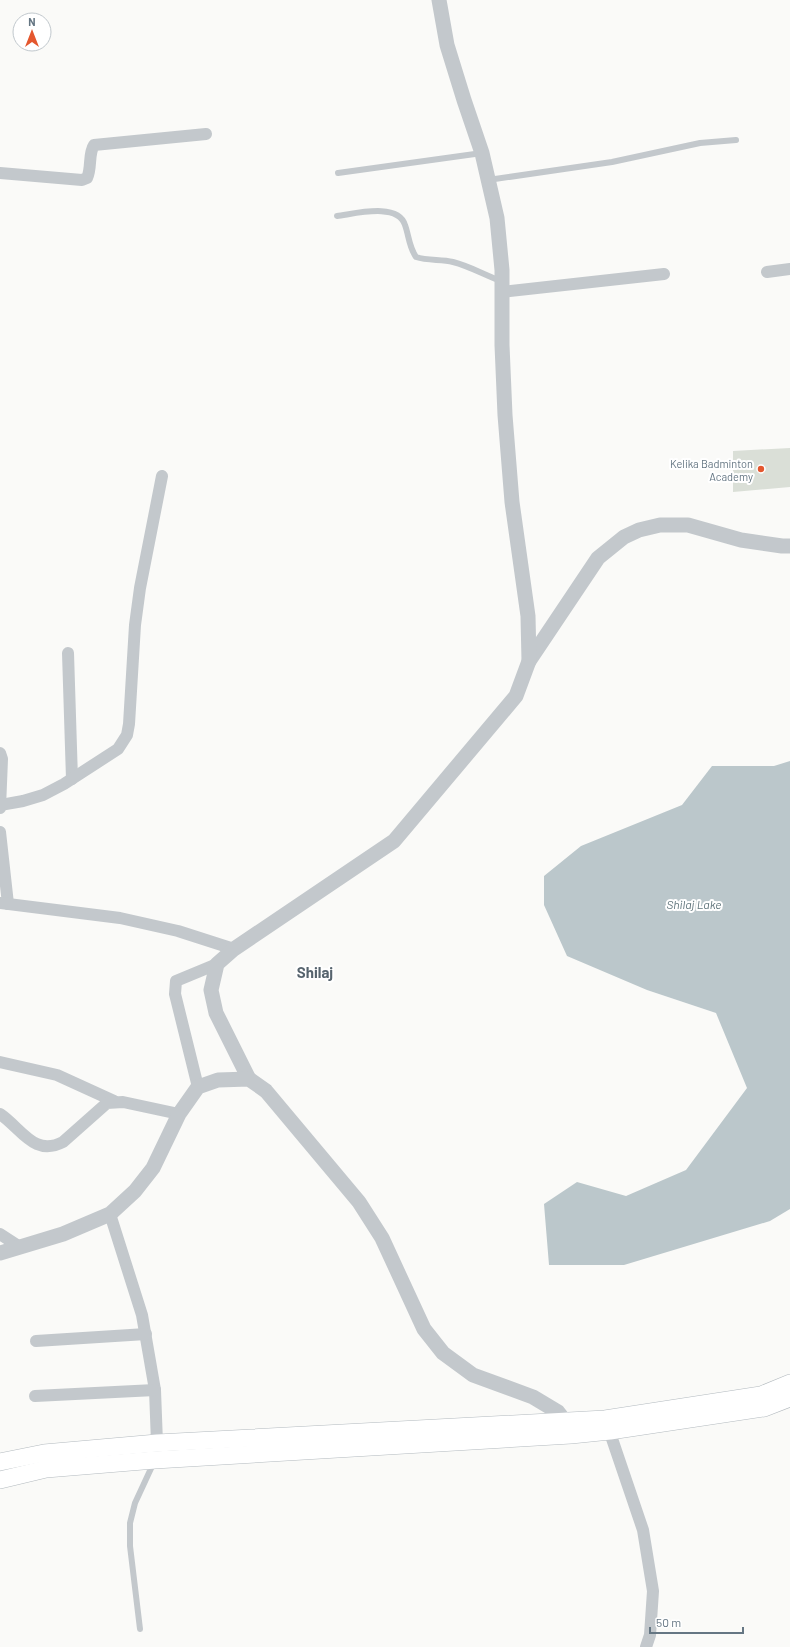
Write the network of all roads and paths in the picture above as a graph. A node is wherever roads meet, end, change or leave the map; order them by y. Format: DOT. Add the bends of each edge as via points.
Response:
graph roads {
  1 [pos="439,0"];
  2 [pos="206,134"];
  3 [pos="736,140"];
  4 [pos="482,153"];
  5 [pos="338,172"];
  6 [pos="0,173"];
  7 [pos="488,180"];
  8 [pos="337,216"];
  9 [pos="790,269"];
  10 [pos="767,272"];
  11 [pos="664,274"];
  12 [pos="502,287"];
  13 [pos="162,476"];
  14 [pos="790,546"];
  15 [pos="68,653"];
  16 [pos="529,661"];
  17 [pos="0,753"];
  18 [pos="72,779"];
  19 [pos="0,805"];
  20 [pos="0,808"];
  21 [pos="0,832"];
  22 [pos="4,903"];
  23 [pos="234,949"];
  24 [pos="217,964"];
  25 [pos="0,1062"];
  26 [pos="249,1079"];
  27 [pos="198,1087"];
  28 [pos="114,1101"];
  29 [pos="0,1114"];
  30 [pos="179,1114"];
  31 [pos="110,1214"];
  32 [pos="0,1234"];
  33 [pos="20,1247"];
  34 [pos="0,1253"];
  35 [pos="146,1334"];
  36 [pos="36,1341"];
  37 [pos="790,1383"];
  38 [pos="155,1390"];
  39 [pos="35,1396"];
  40 [pos="790,1398"];
  41 [pos="607,1425"];
  42 [pos="568,1428"];
  43 [pos="157,1443"];
  44 [pos="155,1460"];
  45 [pos="0,1462"];
  46 [pos="0,1480"];
  47 [pos="140,1629"];
  48 [pos="646,1647"];
  1 -- 4 [label="street" via="447,45"];
  2 -- 6 [label="street" via="94,145 89,173 87,178 82,180"];
  3 -- 7 [label="lane" via="700,143 612,162"];
  4 -- 5 [label="lane"];
  4 -- 7 [label="street"];
  7 -- 12 [label="street" via="497,218"];
  8 -- 12 [label="lane" via="379,211 398,215 405,224 411,251 416,257 454,262"];
  9 -- 10 [label="street"];
  11 -- 12 [label="street"];
  12 -- 16 [label="street" via="505,416 512,502 528,616"];
  13 -- 18 [label="street" via="137,610 127,735 118,749"];
  14 -- 16 [label="street" via="741,540 688,525 660,525 639,530 598,558"];
  15 -- 18 [label="street"];
  16 -- 23 [label="street" via="516,696 394,841"];
  17 -- 19 [label="street"];
  18 -- 19 [label="street" via="43,795"];
  19 -- 20 [label="street"];
  21 -- 22 [label="street"];
  22 -- 23 [label="street" via="120,918 178,931"];
  23 -- 24 [label="street"];
  24 -- 26 [label="street" via="211,990 216,1014"];
  24 -- 27 [label="street" via="176,981 175,994"];
  25 -- 28 [label="street" via="57,1075"];
  26 -- 27 [label="street" via="218,1080"];
  26 -- 42 [label="street" via="266,1091 359,1202 382,1238 424,1329 443,1353 473,1375 533,1397 558,1412"];
  27 -- 30 [label="street"];
  28 -- 29 [label="street" via="107,1103 63,1142 55,1146 40,1146 32,1142"];
  28 -- 30 [label="street"];
  30 -- 31 [label="street" via="153,1168 135,1191"];
  31 -- 33 [label="street" via="63,1234"];
  31 -- 35 [label="street"];
  32 -- 33 [label="street"];
  33 -- 34 [label="street"];
  35 -- 36 [label="street"];
  35 -- 38 [label="street"];
  37 -- 41 [label="main road" via="761,1395"];
  38 -- 39 [label="street"];
  38 -- 43 [label="street"];
  40 -- 41 [label="main road" via="764,1408"];
  41 -- 42 [label="main road"];
  41 -- 48 [label="street" via="643,1530 653,1591 650,1635"];
  42 -- 43 [label="main road"];
  42 -- 44 [label="main road"];
  43 -- 44 [label="street"];
  43 -- 45 [label="main road" via="44,1453"];
  44 -- 46 [label="main road" via="46,1470"];
  44 -- 47 [label="lane" via="144,1479 130,1523 130,1546"];
}
